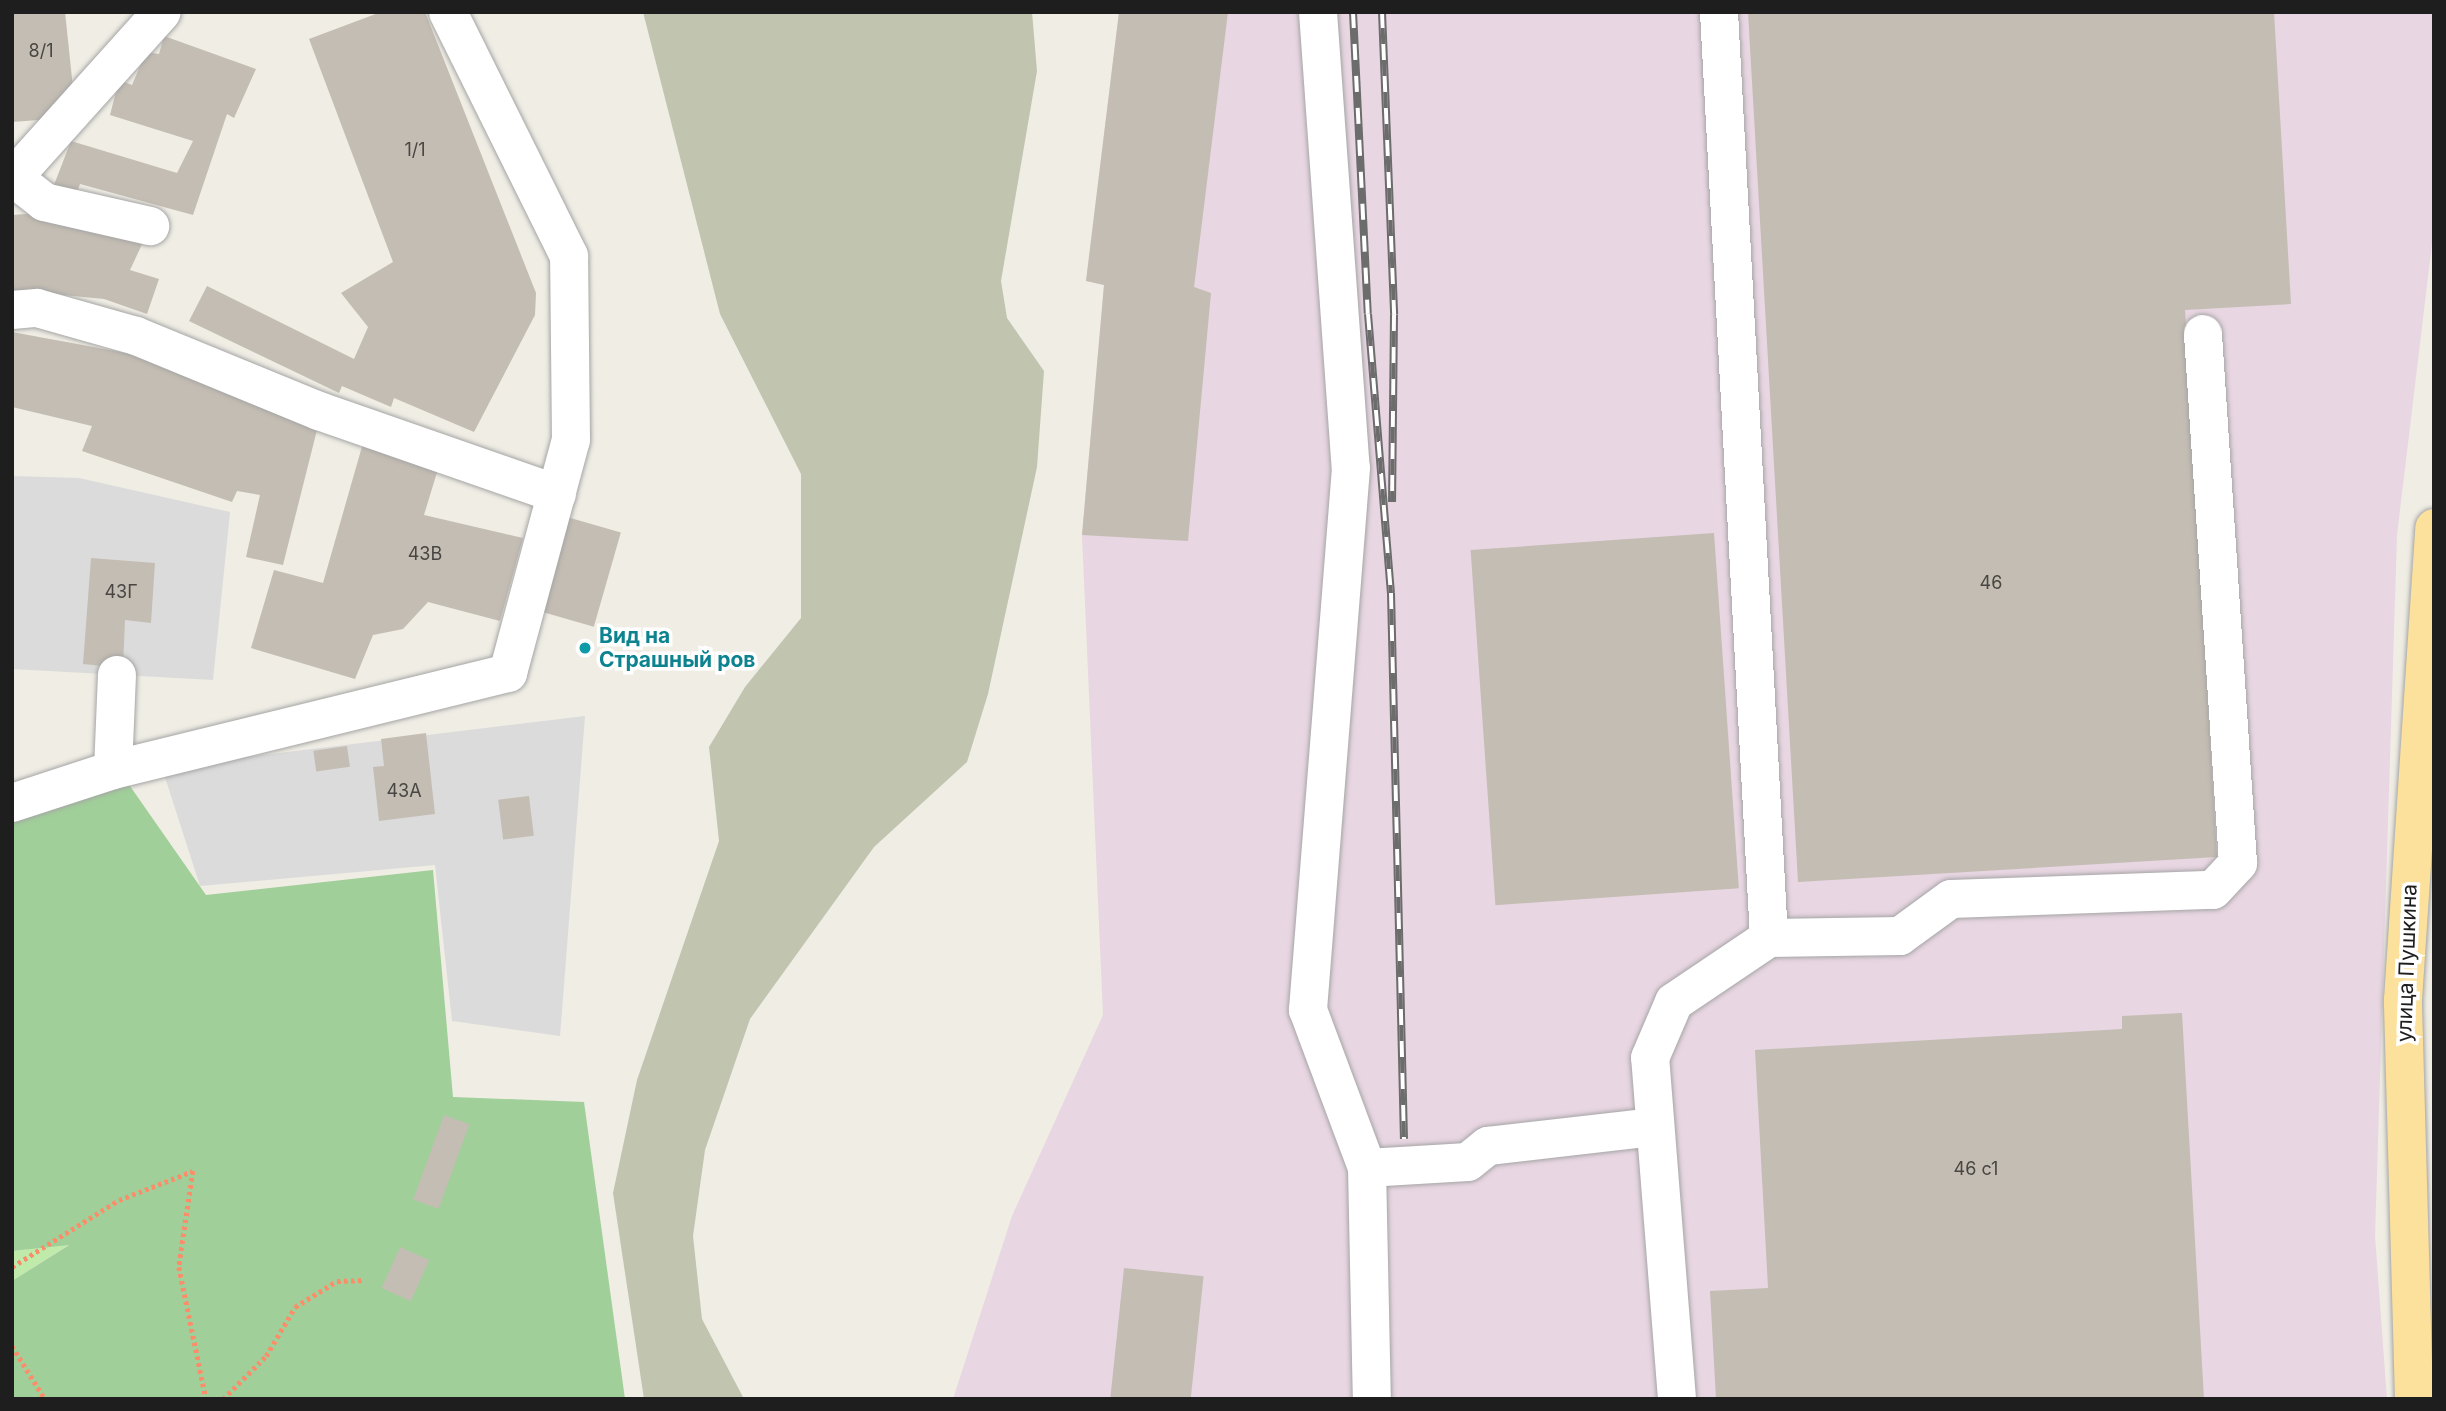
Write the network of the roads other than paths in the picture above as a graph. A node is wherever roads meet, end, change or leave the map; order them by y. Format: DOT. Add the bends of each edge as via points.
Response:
graph roads {
  1 [pos="162,12"];
  2 [pos="448,12"];
  3 [pos="1318,12"];
  4 [pos="1719,12"];
  5 [pos="14,179"];
  6 [pos="150,226"];
  7 [pos="12,310"];
  8 [pos="2203,334"];
  9 [pos="557,494"];
  10 [pos="2434,528"];
  11 [pos="117,675"];
  12 [pos="113,769"];
  13 [pos="12,803"];
  14 [pos="1769,938"];
  15 [pos="1655,1127"];
  16 [pos="1367,1168"];
  17 [pos="1372,1399"];
  18 [pos="1677,1399"];
  19 [pos="2414,1399"];
  1 -- 5 [label="lane"];
  2 -- 9 [label="lane" via="569,256 571,440"];
  3 -- 16 [label="lane" via="1351,468 1308,1010"];
  4 -- 14 [label="lane"];
  5 -- 6 [label="lane" via="44,202"];
  7 -- 9 [label="lane" via="37,308 136,336 319,411"];
  8 -- 14 [label="lane" via="2238,863 2213,890 1951,899 1900,936"];
  9 -- 12 [label="lane" via="508,673"];
  10 -- 19 [label="main road, улица Пушкина" via="2403,1000"];
  11 -- 12 [label="lane"];
  12 -- 13 [label="lane"];
  14 -- 15 [label="lane" via="1674,1002 1650,1058"];
  15 -- 16 [label="lane" via="1488,1146 1468,1162"];
  15 -- 18 [label="lane"];
  16 -- 17 [label="lane"];
}
